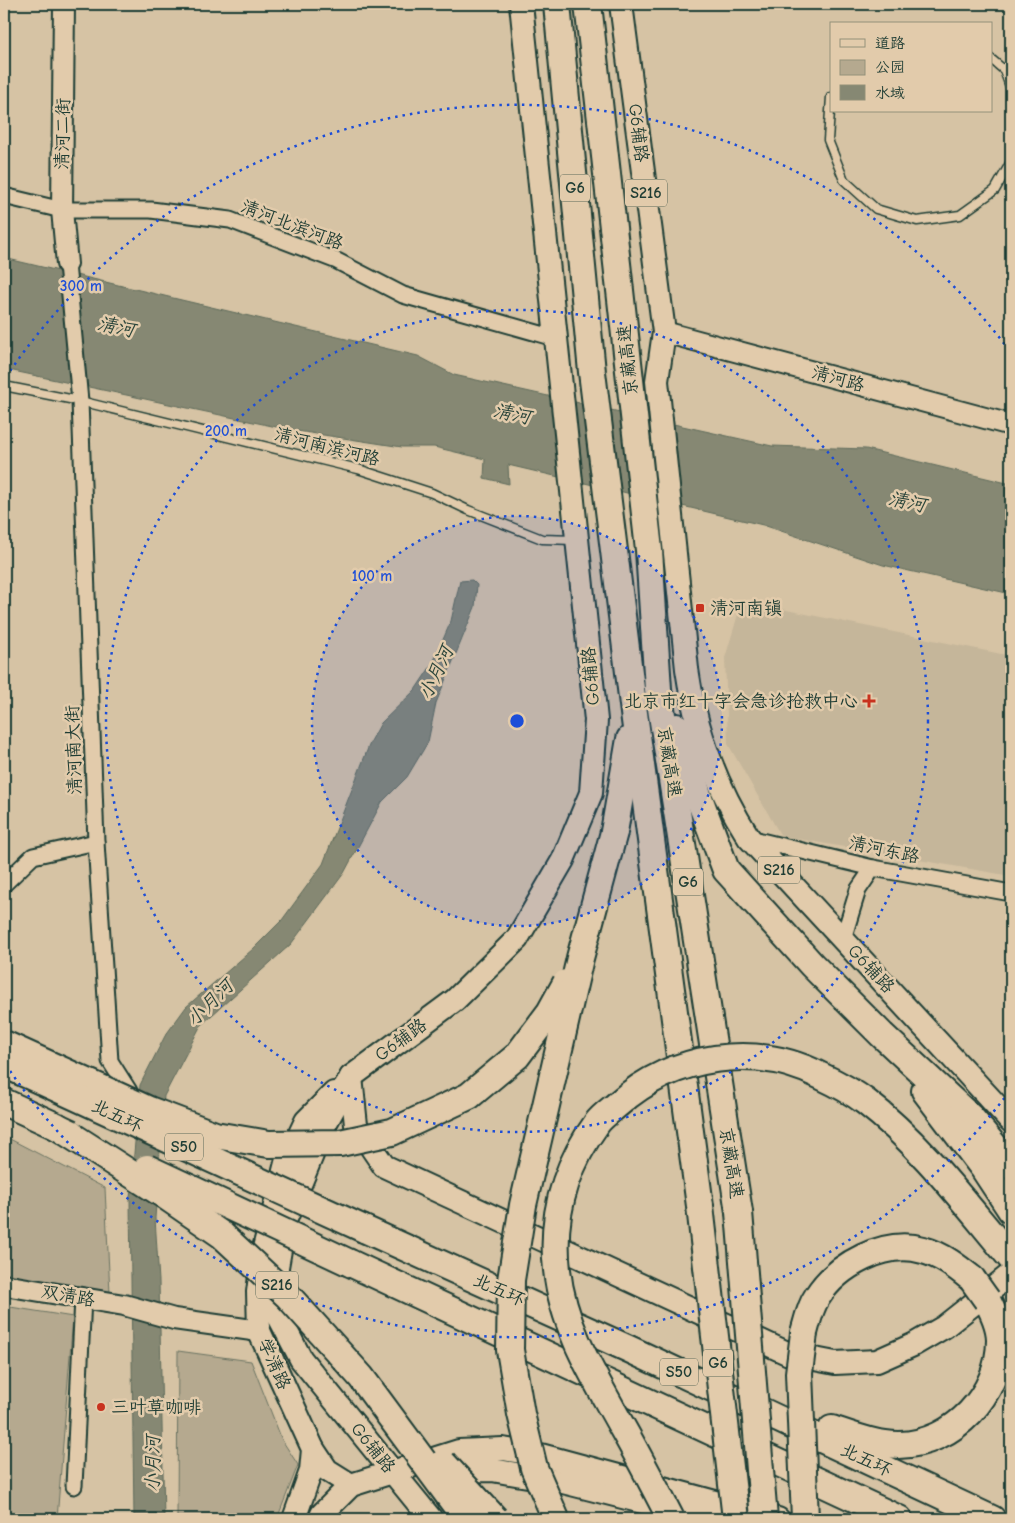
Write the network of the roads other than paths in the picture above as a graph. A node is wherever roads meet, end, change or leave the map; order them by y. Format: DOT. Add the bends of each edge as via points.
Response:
graph roads {
  1 [pos="64,4"];
  2 [pos="521,4"];
  3 [pos="557,4"];
  4 [pos="588,4"];
  5 [pos="622,4"];
  6 [pos="992,60"];
  7 [pos="1011,89"];
  8 [pos="830,111"];
  9 [pos="1011,162"];
  10 [pos="4,196"];
  11 [pos="62,210"];
  12 [pos="67,264"];
  13 [pos="664,332"];
  14 [pos="555,338"];
  15 [pos="4,386"];
  16 [pos="80,401"];
  17 [pos="1011,425"];
  18 [pos="578,540"];
  19 [pos="658,689"];
  20 [pos="634,713"];
  21 [pos="749,838"];
  22 [pos="96,842"];
  23 [pos="873,868"];
  24 [pos="4,884"];
  25 [pos="1011,893"];
  26 [pos="843,939"];
  27 [pos="580,958"];
  28 [pos="882,1035"];
  29 [pos="4,1044"];
  30 [pos="4,1064"];
  31 [pos="351,1077"];
  32 [pos="129,1091"];
  33 [pos="4,1102"];
  34 [pos="1011,1121"];
  35 [pos="55,1125"];
  36 [pos="1011,1166"];
  37 [pos="1011,1210"];
  38 [pos="1011,1258"];
  39 [pos="1011,1274"];
  40 [pos="4,1285"];
  41 [pos="83,1298"];
  42 [pos="259,1331"];
  43 [pos="629,1349"];
  44 [pos="362,1377"];
  45 [pos="312,1449"];
  46 [pos="390,1471"];
  47 [pos="352,1485"];
  48 [pos="74,1486"];
  49 [pos="294,1519"];
  50 [pos="320,1519"];
  51 [pos="431,1519"];
  52 [pos="466,1519"];
  53 [pos="495,1519"];
  54 [pos="556,1519"];
  55 [pos="671,1519"];
  56 [pos="710,1519"];
  57 [pos="736,1519"];
  58 [pos="764,1519"];
  59 [pos="778,1519"];
  60 [pos="805,1519"];
  61 [pos="899,1519"];
  62 [pos="992,1519"];
  1 -- 11 [label="street, 清河二街"];
  2 -- 14 [label="main road"];
  3 -- 20 [label="highway, 京藏高速 / G6" via="592,372"];
  4 -- 19 [label="highway, 京藏高速 / G6" via="650,550"];
  5 -- 13 [label="main road, G6辅路 / S216"];
  6 -- 7 [label="lane" via="1004,70"];
  8 -- 9 [label="lane" via="828,140 844,180 876,208 918,221 960,215 996,190"];
  10 -- 11 [label="street, 清河北滨河路"];
  11 -- 12 [label="street, 清河二街"];
  11 -- 14 [label="street, 清河北滨河路" via="151,210 230,220 337,262 403,295"];
  12 -- 16 [label="street, 清河南大街"];
  13 -- 17 [label="street, 清河路"];
  13 -- 21 [label="main road, G6辅路 / S216" via="657,381 691,703 710,764 727,803"];
  14 -- 18 [label="main road, G6辅路"];
  15 -- 16 [label="lane, 清河南滨河路"];
  16 -- 18 [label="lane, 清河南滨河路" via="376,475 432,493 542,538"];
  16 -- 22 [label="street, 清河南大街"];
  18 -- 31 [label="main road, G6辅路 / S216" via="596,720 591,793 563,860 517,938 455,1000"];
  19 -- 28 [label="highway" via="675,719 698,795 726,870 812,965"];
  19 -- 58 [label="highway, 京藏高速 / G6, bridge" via="739,1212"];
  20 -- 27 [label="highway, bridge" via="614,832"];
  20 -- 57 [label="highway, 京藏高速 / G6, bridge" via="700,1206"];
  21 -- 23 [label="street, 清河东路"];
  21 -- 26 [label="main road, G6辅路 / S216"];
  22 -- 24 [label="street" via="32,856"];
  22 -- 32 [label="street, 清河南大街" via="110,1062"];
  23 -- 25 [label="street, 清河东路"];
  23 -- 26 [label="street" via="858,890"];
  26 -- 34 [label="main road, G6辅路 / S216"];
  27 -- 29 [label="highway, bridge" via="550,1012 517,1056 469,1096 392,1132 340,1143 269,1144 215,1134 148,1110"];
  27 -- 54 [label="highway, bridge" via="523,1205 511,1280 510,1350 521,1414 534,1468"];
  28 -- 36 [label="highway" via="971,1118"];
  28 -- 37 [label="highway" via="984,1169"];
  30 -- 43 [label="highway, 北五环 / S50, bridge"];
  31 -- 39 [label="main road" via="356,1125 384,1166 790,1354 835,1363 877,1362 944,1327"];
  31 -- 42 [label="main road, 学清路" via="306,1121 286,1163 263,1252 258,1292"];
  31 -- 46 [label="main road, G6辅路 / S216" via="323,1128 285,1221 277,1268 278,1315 301,1359"];
  33 -- 35 [label="highway, 北五环 / S50, bridge"];
  35 -- 44 [label="highway, bridge" via="222,1235 288,1296"];
  35 -- 61 [label="highway, 北五环 / S50, bridge"];
  38 -- 55 [label="highway, bridge" via="920,1152 866,1101 819,1074 771,1059 717,1057 670,1070 632,1091 598,1121 562,1189 556,1228 557,1271 570,1322 590,1370"];
  40 -- 41 [label="street, 双清路"];
  41 -- 42 [label="street, 双清路" via="174,1319"];
  41 -- 48 [label="street"];
  42 -- 45 [label="main road, 学清路"];
  43 -- 60 [label="highway, bridge" via="826,1427 871,1441 899,1445 924,1441 946,1432 961,1421 983,1397 993,1380 1000,1339 996,1318 972,1279 940,1256 922,1249 901,1247 858,1259 831,1280 816,1298 804,1333 799,1374"];
  43 -- 62 [label="highway, 北五环 / S50"];
  44 -- 52 [label="highway, bridge"];
  44 -- 53 [label="highway, bridge"];
  45 -- 47 [label="main road" via="327,1470"];
  45 -- 49 [label="main road, 学清路" via="312,1471"];
  46 -- 47 [label="main road"];
  46 -- 51 [label="main road, G6辅路 / S216"];
  46 -- 56 [label="main road" via="492,1470 563,1482"];
  46 -- 59 [label="main road" via="459,1451 503,1449 541,1455"];
  47 -- 50 [label="main road"];
}
